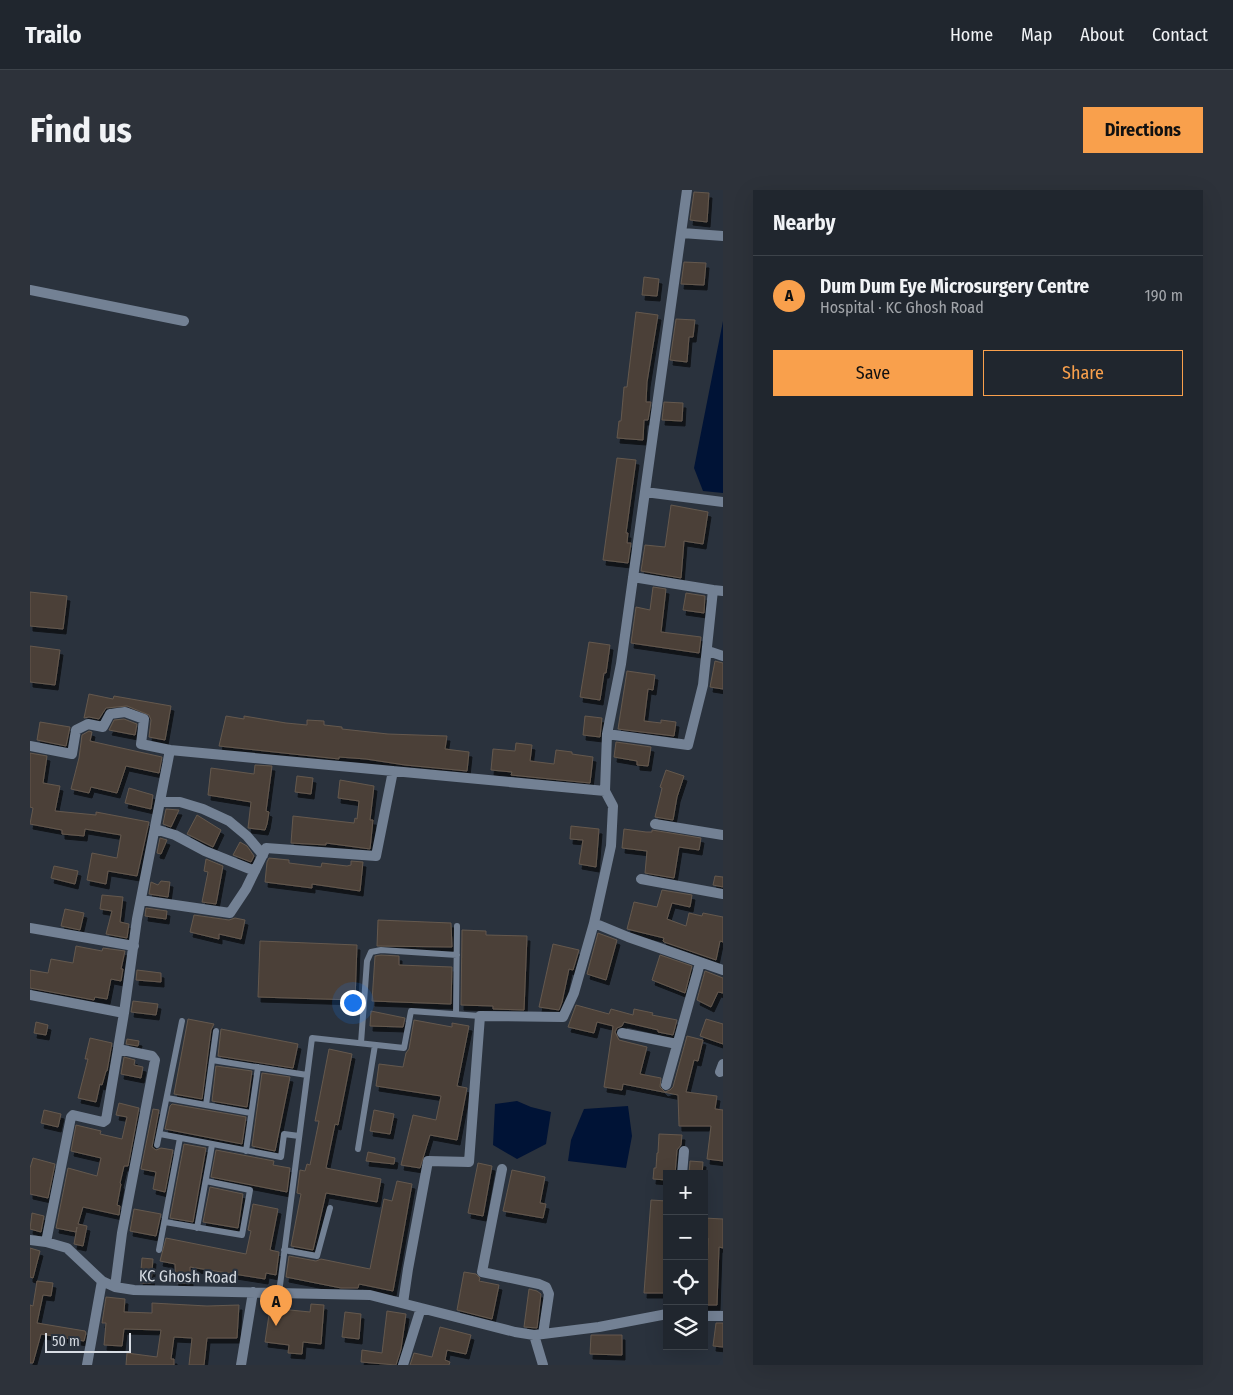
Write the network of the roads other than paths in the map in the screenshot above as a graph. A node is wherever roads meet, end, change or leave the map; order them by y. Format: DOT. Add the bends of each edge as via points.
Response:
graph roads {
  1 [pos="687,190"];
  2 [pos="682,234"];
  3 [pos="723,236"];
  4 [pos="30,290"];
  5 [pos="184,320"];
  6 [pos="646,492"];
  7 [pos="723,502"];
  8 [pos="633,578"];
  9 [pos="718,591"];
  10 [pos="708,651"];
  11 [pos="723,656"];
  12 [pos="607,734"];
  13 [pos="30,746"];
  14 [pos="170,750"];
  15 [pos="393,771"];
  16 [pos="606,791"];
  17 [pos="160,802"];
  18 [pos="655,824"];
  19 [pos="155,829"];
  20 [pos="723,835"];
  21 [pos="263,854"];
  22 [pos="255,871"];
  23 [pos="641,879"];
  24 [pos="723,894"];
  25 [pos="141,900"];
  26 [pos="594,923"];
  27 [pos="457,926"];
  28 [pos="30,928"];
  29 [pos="134,946"];
  30 [pos="457,955"];
  31 [pos="700,962"];
  32 [pos="723,970"];
  33 [pos="30,995"];
  34 [pos="124,1013"];
  35 [pos="456,1014"];
  36 [pos="480,1016"];
  37 [pos="182,1021"];
  38 [pos="216,1031"];
  39 [pos="622,1033"];
  40 [pos="361,1043"];
  41 [pos="677,1044"];
  42 [pos="375,1045"];
  43 [pos="118,1049"];
  44 [pos="212,1060"];
  45 [pos="258,1067"];
  46 [pos="307,1075"];
  47 [pos="666,1085"];
  48 [pos="167,1098"];
  49 [pos="206,1105"];
  50 [pos="251,1113"];
  51 [pos="160,1134"];
  52 [pos="299,1136"];
  53 [pos="180,1138"];
  54 [pos="157,1145"];
  55 [pos="212,1145"];
  56 [pos="358,1149"];
  57 [pos="246,1151"];
  58 [pos="684,1151"];
  59 [pos="502,1169"];
  60 [pos="682,1170"];
  61 [pos="206,1181"];
  62 [pos="330,1208"];
  63 [pos="165,1222"];
  64 [pos="198,1228"];
  65 [pos="30,1240"];
  66 [pos="46,1242"];
  67 [pos="159,1250"];
  68 [pos="284,1250"];
  69 [pos="102,1281"];
  70 [pos="115,1287"];
  71 [pos="253,1292"];
  72 [pos="279,1293"];
  73 [pos="403,1303"];
  74 [pos="421,1308"];
  75 [pos="663,1315"];
  76 [pos="708,1316"];
  77 [pos="723,1316"];
  78 [pos="539,1334"];
  79 [pos="87,1365"];
  80 [pos="241,1365"];
  81 [pos="403,1365"];
  82 [pos="543,1365"];
  1 -- 2 [label="street"];
  2 -- 3 [label="street"];
  2 -- 6 [label="street"];
  4 -- 5 [label="street"];
  6 -- 7 [label="street"];
  6 -- 8 [label="street"];
  8 -- 9 [label="street"];
  8 -- 12 [label="street"];
  9 -- 10 [label="street"];
  10 -- 11 [label="street"];
  10 -- 12 [label="street" via="688,745"];
  12 -- 16 [label="street"];
  13 -- 14 [label="street" via="72,754 76,730 88,724 103,727 110,714 125,712 144,719 141,744"];
  14 -- 15 [label="street"];
  14 -- 17 [label="street"];
  15 -- 16 [label="street"];
  15 -- 21 [label="street" via="376,856 266,848"];
  16 -- 26 [label="street" via="613,806 612,846"];
  17 -- 19 [label="street"];
  17 -- 21 [label="street" via="180,802 229,822"];
  18 -- 20 [label="street"];
  19 -- 22 [label="street"];
  19 -- 25 [label="street"];
  21 -- 22 [label="street"];
  22 -- 25 [label="street" via="230,914"];
  23 -- 24 [label="street"];
  25 -- 29 [label="street"];
  26 -- 31 [label="street"];
  26 -- 36 [label="street" via="574,992 563,1017"];
  27 -- 30 [label="lane"];
  28 -- 29 [label="street"];
  29 -- 34 [label="street"];
  30 -- 35 [label="lane"];
  30 -- 40 [label="lane" via="371,952 367,961"];
  31 -- 32 [label="street"];
  31 -- 41 [label="street"];
  33 -- 34 [label="street"];
  34 -- 43 [label="street"];
  35 -- 36 [label="lane"];
  35 -- 42 [label="lane" via="411,1011 404,1048"];
  36 -- 73 [label="street" via="469,1162 428,1160"];
  37 -- 48 [label="lane"];
  38 -- 44 [label="lane"];
  39 -- 41 [label="street"];
  40 -- 42 [label="lane"];
  40 -- 46 [label="lane" via="312,1038"];
  41 -- 47 [label="street"];
  42 -- 56 [label="lane"];
  43 -- 66 [label="street" via="105,1121 71,1117"];
  43 -- 70 [label="street" via="152,1056 155,1060"];
  44 -- 45 [label="lane"];
  44 -- 49 [label="lane"];
  45 -- 46 [label="lane"];
  45 -- 50 [label="lane"];
  46 -- 52 [label="lane"];
  48 -- 49 [label="lane"];
  48 -- 51 [label="lane"];
  49 -- 50 [label="lane"];
  50 -- 57 [label="lane"];
  51 -- 53 [label="lane"];
  51 -- 54 [label="lane"];
  52 -- 57 [label="lane" via="284,1134 281,1157"];
  52 -- 68 [label="lane"];
  53 -- 55 [label="lane"];
  53 -- 63 [label="lane"];
  55 -- 57 [label="lane"];
  55 -- 61 [label="lane"];
  58 -- 60 [label="street"];
  59 -- 78 [label="street" via="482,1272 546,1287 549,1294"];
  61 -- 64 [label="lane"];
  61 -- 64 [label="lane" via="250,1190 242,1235"];
  62 -- 68 [label="lane" via="318,1256"];
  63 -- 64 [label="lane"];
  63 -- 67 [label="lane"];
  65 -- 66 [label="street, KC Ghosh Road"];
  66 -- 69 [label="street, KC Ghosh Road" via="66,1248"];
  68 -- 72 [label="lane"];
  69 -- 70 [label="street, KC Ghosh Road"];
  69 -- 79 [label="street"];
  70 -- 71 [label="street, KC Ghosh Road"];
  71 -- 72 [label="street, KC Ghosh Road"];
  71 -- 80 [label="street"];
  72 -- 73 [label="street, KC Ghosh Road" via="370,1295"];
  73 -- 74 [label="street, KC Ghosh Road"];
  74 -- 78 [label="street, KC Ghosh Road" via="515,1332"];
  74 -- 81 [label="street"];
  75 -- 78 [label="street, KC Ghosh Road"];
  76 -- 77 [label="street"];
  78 -- 82 [label="street"];
}
